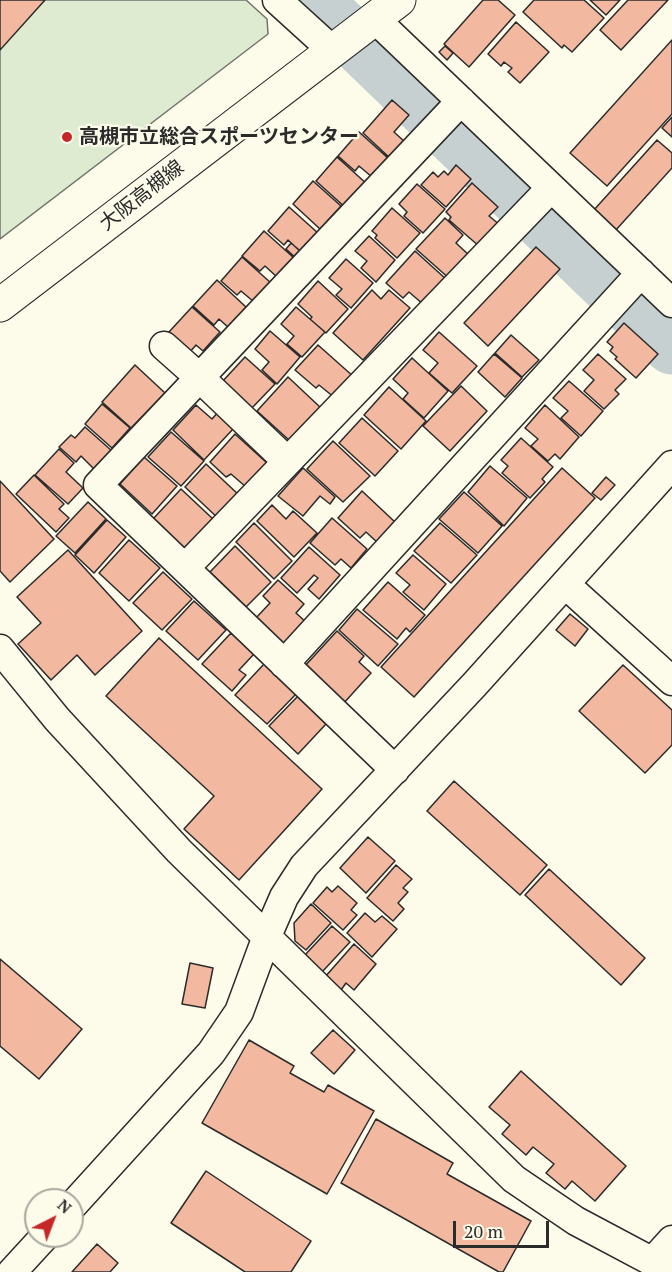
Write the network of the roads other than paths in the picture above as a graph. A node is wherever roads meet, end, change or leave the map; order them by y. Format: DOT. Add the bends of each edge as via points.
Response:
graph roads {
  1 [pos="277,0"];
  2 [pos="387,9"];
  3 [pos="332,50"];
  4 [pos="461,101"];
  5 [pos="552,188"];
  6 [pos="641,273"];
  7 [pos="672,303"];
  8 [pos="0,305"];
  9 [pos="164,346"];
  10 [pos="200,378"];
  11 [pos="287,462"];
  12 [pos="672,465"];
  13 [pos="185,568"];
  14 [pos="565,584"];
  15 [pos="0,649"];
  16 [pos="284,664"];
  17 [pos="672,681"];
  18 [pos="395,770"];
  19 [pos="267,936"];
  20 [pos="84,1193"];
  21 [pos="672,1240"];
  22 [pos="34,1248"];
  23 [pos="663,1266"];
  24 [pos="12,1272"];
  1 -- 3 [label="street"];
  2 -- 3 [label="main road, 大阪高槻線"];
  2 -- 4 [label="street"];
  3 -- 8 [label="main road, 大阪高槻線"];
  4 -- 5 [label="street"];
  4 -- 10 [label="street"];
  5 -- 6 [label="street"];
  5 -- 11 [label="street"];
  6 -- 7 [label="street"];
  6 -- 16 [label="street"];
  9 -- 10 [label="street"];
  10 -- 11 [label="street"];
  10 -- 13 [label="street" via="98,485"];
  11 -- 13 [label="street"];
  12 -- 14 [label="street"];
  13 -- 16 [label="street"];
  14 -- 17 [label="street"];
  14 -- 18 [label="street"];
  15 -- 19 [label="street" via="57,719 178,851"];
  16 -- 18 [label="street"];
  18 -- 19 [label="street" via="304,866 284,897"];
  19 -- 20 [label="street" via="239,1012 211,1053"];
  19 -- 23 [label="street" via="514,1179 576,1221"];
  21 -- 23 [label="street"];
  22 -- 24 [label="street"];
}
